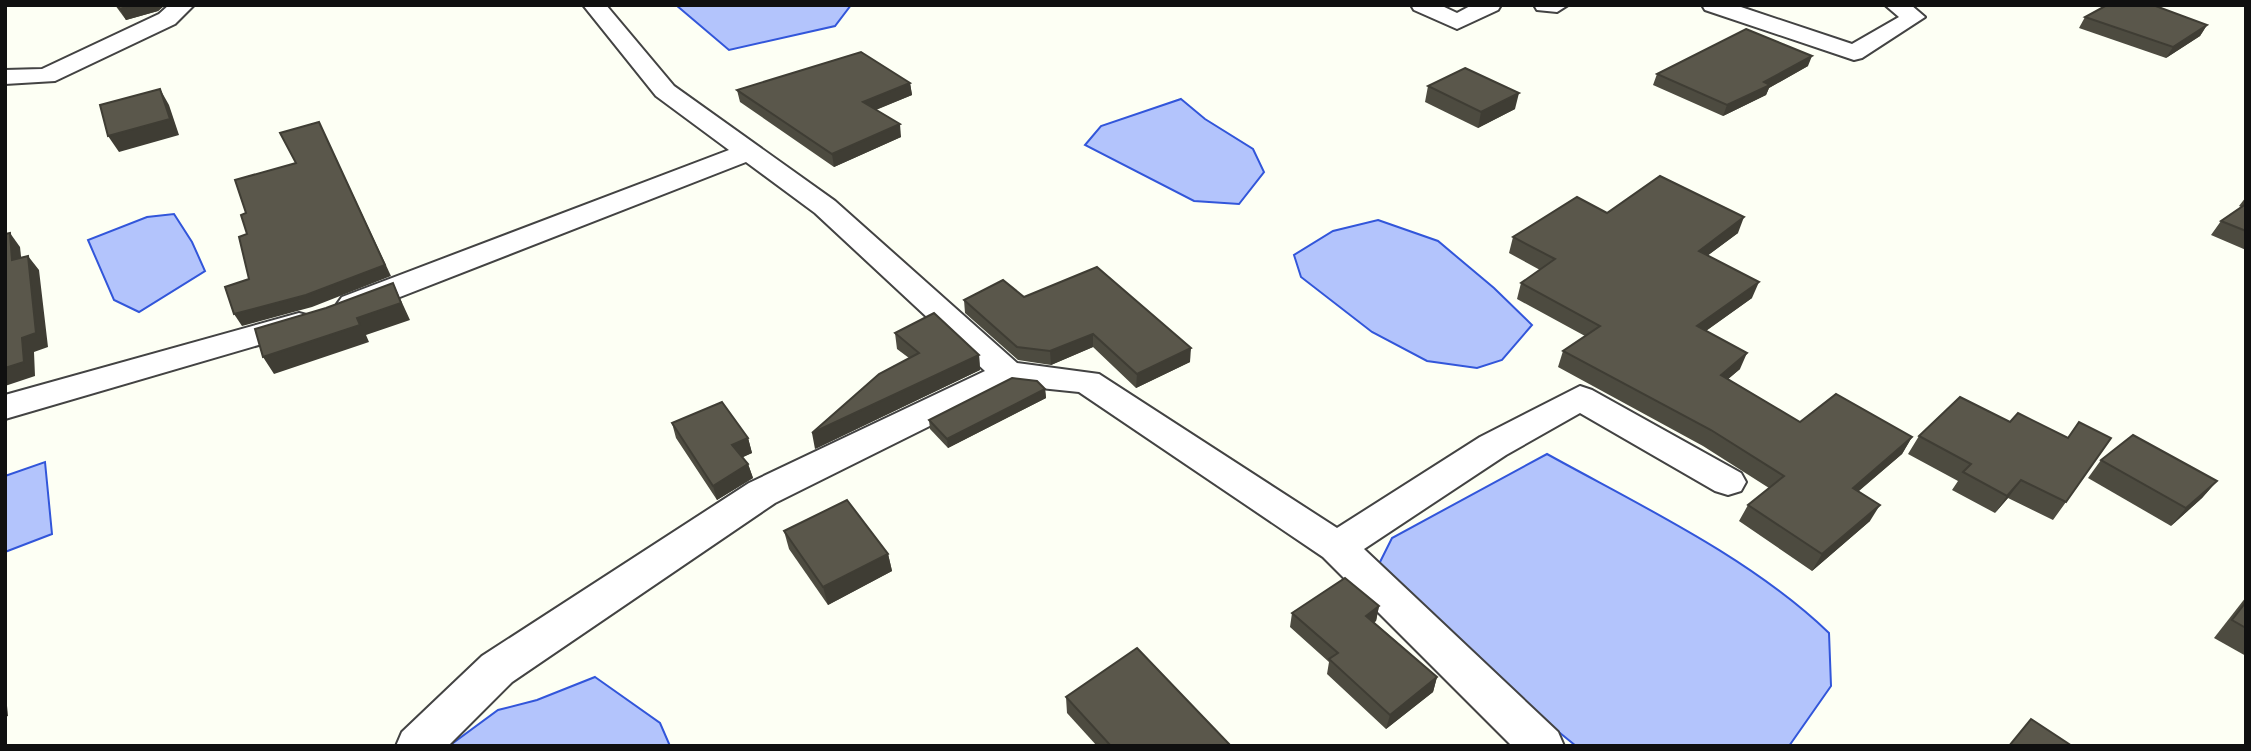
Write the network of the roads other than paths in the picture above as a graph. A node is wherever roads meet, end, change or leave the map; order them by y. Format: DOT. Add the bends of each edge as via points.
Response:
graph roads {
  1 [pos="183,5"];
  2 [pos="594,5"];
  3 [pos="1422,5"];
  4 [pos="1490,5"];
  5 [pos="1545,5"];
  6 [pos="1557,5"];
  7 [pos="1713,5"];
  8 [pos="1896,5"];
  9 [pos="5,77"];
  10 [pos="748,152"];
  11 [pos="1007,373"];
  12 [pos="5,407"];
  13 [pos="1728,482"];
  14 [pos="1337,547"];
  15 [pos="418,746"];
  16 [pos="1542,746"];
  1 -- 9 [label="street" via="167,19 46,75"];
  2 -- 10 [label="street" via="665,91"];
  3 -- 4 [label="street" via="1457,22"];
  5 -- 6 [label="street"];
  7 -- 8 [label="street" via="1854,53 1914,17"];
  10 -- 11 [label="street" via="825,207"];
  10 -- 12 [label="street" via="324,316"];
  11 -- 14 [label="street" via="1087,382"];
  11 -- 15 [label="street" via="762,493 497,669"];
  13 -- 14 [label="street" via="1580,398 1493,446"];
  14 -- 16 [label="street"];
}
